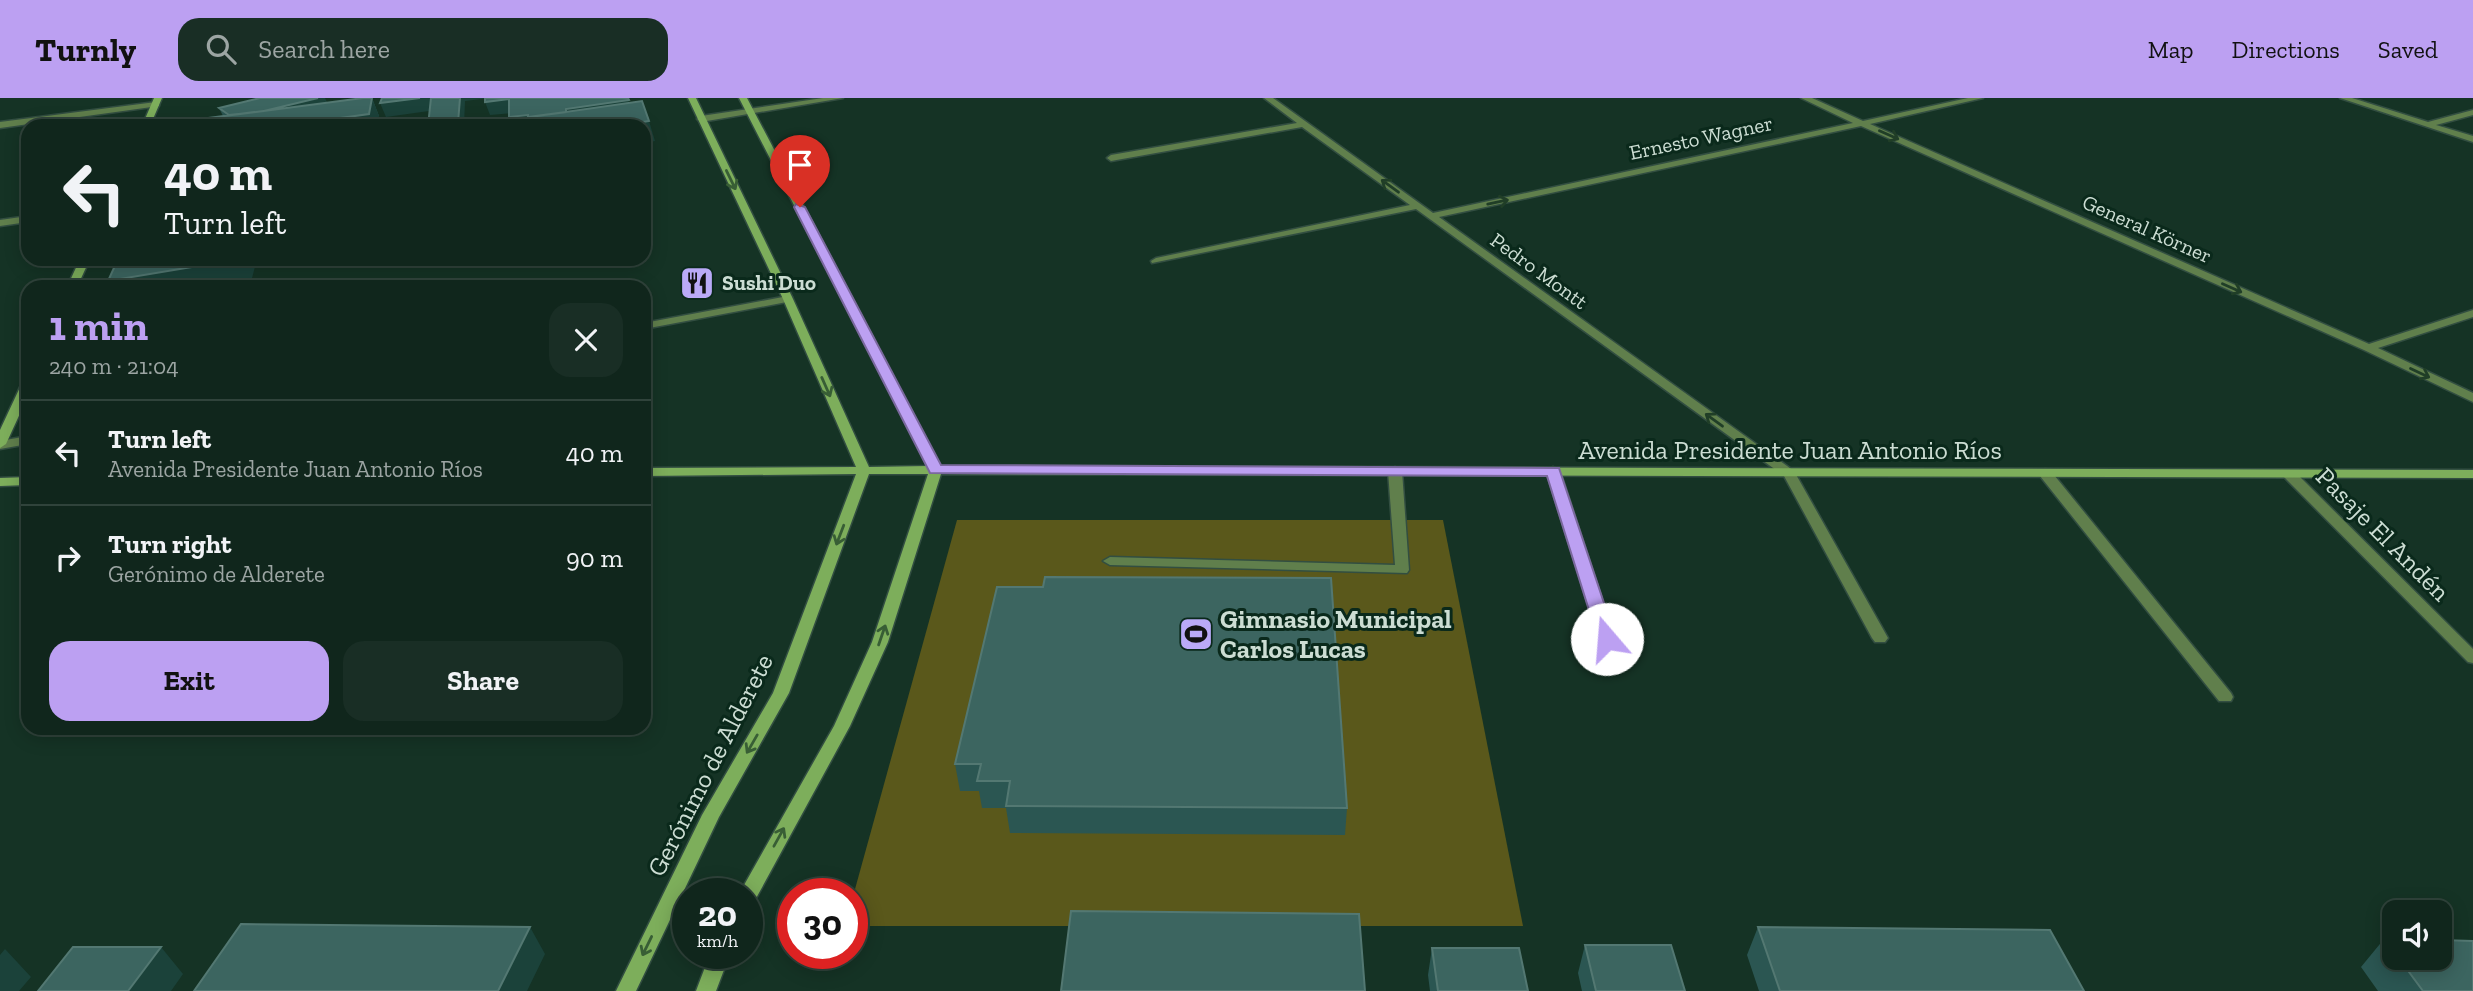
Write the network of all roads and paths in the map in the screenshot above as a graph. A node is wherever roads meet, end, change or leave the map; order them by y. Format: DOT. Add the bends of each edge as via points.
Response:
graph roads {
  1 [pos="692,98"];
  2 [pos="743,98"];
  3 [pos="839,98"];
  4 [pos="1268,98"];
  5 [pos="1805,98"];
  6 [pos="1979,98"];
  7 [pos="2344,98"];
  8 [pos="157,101"];
  9 [pos="750,111"];
  10 [pos="2473,112"];
  11 [pos="39,119"];
  12 [pos="149,119"];
  13 [pos="701,119"];
  14 [pos="21,122"];
  15 [pos="1862,123"];
  16 [pos="1303,124"];
  17 [pos="2428,124"];
  18 [pos="0,125"];
  19 [pos="2473,139"];
  20 [pos="1111,158"];
  21 [pos="1418,206"];
  22 [pos="1431,216"];
  23 [pos="21,220"];
  24 [pos="0,223"];
  25 [pos="1156,261"];
  26 [pos="788,299"];
  27 [pos="2473,313"];
  28 [pos="651,325"];
  29 [pos="2368,348"];
  30 [pos="21,398"];
  31 [pos="2473,398"];
  32 [pos="21,441"];
  33 [pos="0,445"];
  34 [pos="936,470"];
  35 [pos="864,471"];
  36 [pos="1395,471"];
  37 [pos="1553,471"];
  38 [pos="651,472"];
  39 [pos="2045,473"];
  40 [pos="1789,474"];
  41 [pos="2289,474"];
  42 [pos="2473,474"];
  43 [pos="21,481"];
  44 [pos="0,482"];
  45 [pos="1111,561"];
  46 [pos="1880,638"];
  47 [pos="1607,639"];
  48 [pos="2473,658"];
  49 [pos="2225,696"];
  50 [pos="758,878"];
  51 [pos="714,969"];
  52 [pos="626,991"];
  53 [pos="705,991"];
  1 -- 13 [label="main road"];
  2 -- 9 [label="main road"];
  3 -- 9 [label="street"];
  4 -- 16 [label="street, Pedro Montt"];
  5 -- 15 [label="street, General Körner"];
  6 -- 15 [label="street, Ernesto Wagner"];
  7 -- 17 [label="street"];
  8 -- 11 [label="street"];
  8 -- 12 [label="main road"];
  9 -- 13 [label="street"];
  9 -- 34 [label="main road"];
  10 -- 17 [label="street"];
  13 -- 26 [label="main road, one-way"];
  14 -- 18 [label="street"];
  22 -- 15 [label="street, Ernesto Wagner, one-way"];
  15 -- 29 [label="street, General Körner, one-way"];
  16 -- 20 [label="street"];
  21 -- 16 [label="street, Pedro Montt, one-way"];
  17 -- 19 [label="street"];
  21 -- 22 [label="street, Pedro Montt"];
  21 -- 25 [label="street"];
  40 -- 22 [label="street, Pedro Montt, one-way"];
  23 -- 24 [label="street"];
  26 -- 28 [label="street"];
  26 -- 35 [label="main road, one-way"];
  27 -- 29 [label="street"];
  29 -- 31 [label="street, General Körner, one-way"];
  30 -- 33 [label="main road"];
  32 -- 33 [label="street"];
  34 -- 35 [label="main road, Avenida Presidente Juan Antonio Ríos"];
  34 -- 36 [label="main road, Avenida Presidente Juan Antonio Ríos"];
  50 -- 34 [label="main road, one-way" via="842,726 880,642"];
  35 -- 38 [label="main road, Avenida Presidente Juan Antonio Ríos"];
  35 -- 52 [label="main road, Gerónimo de Alderete, one-way" via="781,692 711,814"];
  36 -- 37 [label="main road, Avenida Presidente Juan Antonio Ríos"];
  36 -- 45 [label="street" via="1402,570"];
  37 -- 40 [label="main road, Avenida Presidente Juan Antonio Ríos"];
  37 -- 47 [label="street"];
  39 -- 40 [label="main road, Avenida Presidente Juan Antonio Ríos"];
  39 -- 41 [label="main road, Avenida Presidente Juan Antonio Ríos"];
  39 -- 49 [label="street"];
  40 -- 46 [label="street"];
  41 -- 42 [label="main road, Avenida Presidente Juan Antonio Ríos"];
  41 -- 48 [label="street, Pasaje El Andén"];
  43 -- 44 [label="main road"];
  51 -- 53 [label="main road"];
}
